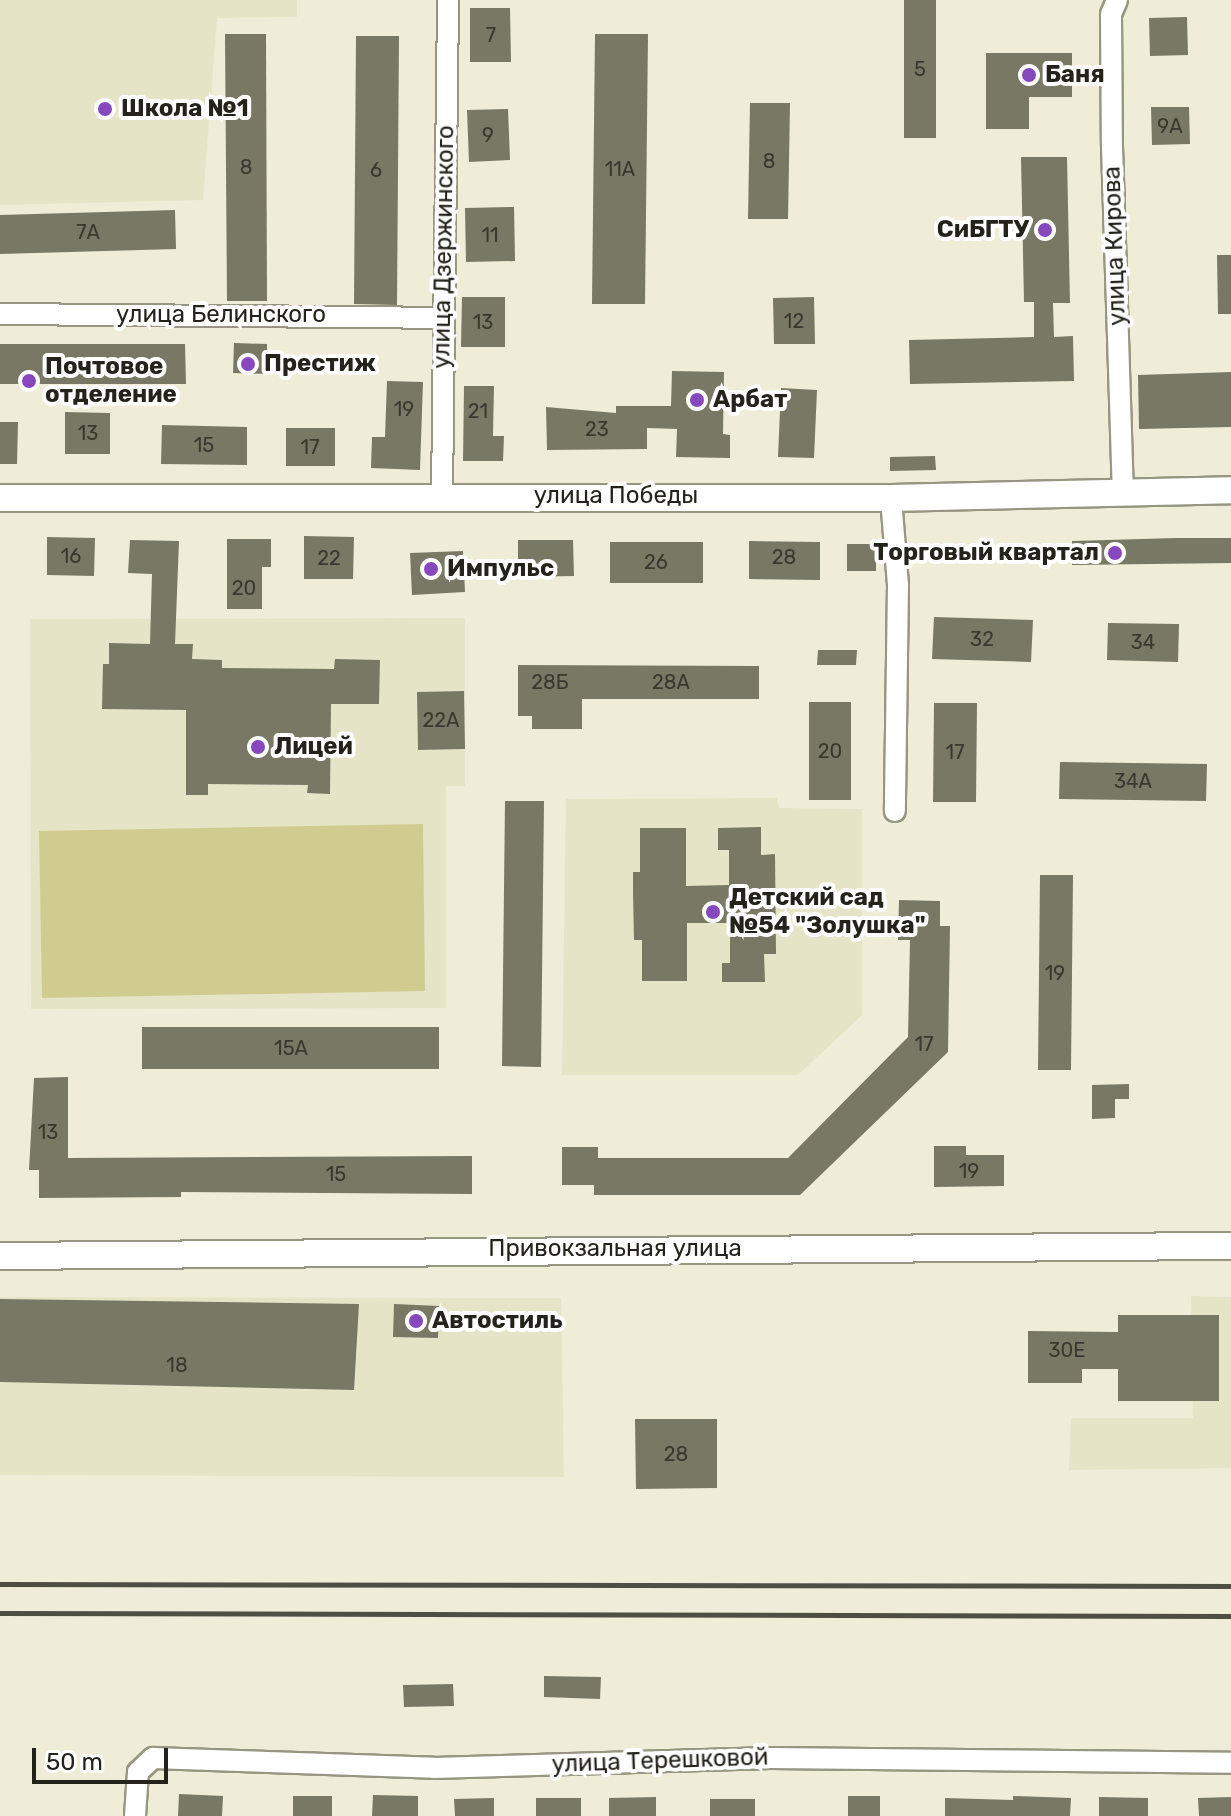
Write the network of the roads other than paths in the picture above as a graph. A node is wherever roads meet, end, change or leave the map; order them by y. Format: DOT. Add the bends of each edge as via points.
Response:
graph roads {
  1 [pos="448,0"];
  2 [pos="1117,0"];
  3 [pos="0,314"];
  4 [pos="443,318"];
  5 [pos="1231,490"];
  6 [pos="1123,493"];
  7 [pos="442,495"];
  8 [pos="0,498"];
  9 [pos="891,498"];
  10 [pos="895,811"];
  11 [pos="1231,1246"];
  12 [pos="0,1256"];
  13 [pos="1231,1763"];
  14 [pos="135,1816"];
  1 -- 4 [label="street, улица Дзержинского"];
  2 -- 6 [label="street, улица Кирова" via="1111,14 1112,132"];
  3 -- 4 [label="street, улица Белинского"];
  4 -- 7 [label="street, улица Дзержинского"];
  5 -- 6 [label="street, улица Победы"];
  6 -- 9 [label="street, улица Победы"];
  7 -- 8 [label="street, улица Победы"];
  7 -- 9 [label="street, улица Победы"];
  9 -- 10 [label="street" via="898,585"];
  11 -- 12 [label="street, Привокзальная улица"];
  13 -- 14 [label="street, улица Терешковой" via="771,1758 434,1768 153,1758 138,1772"];
}
